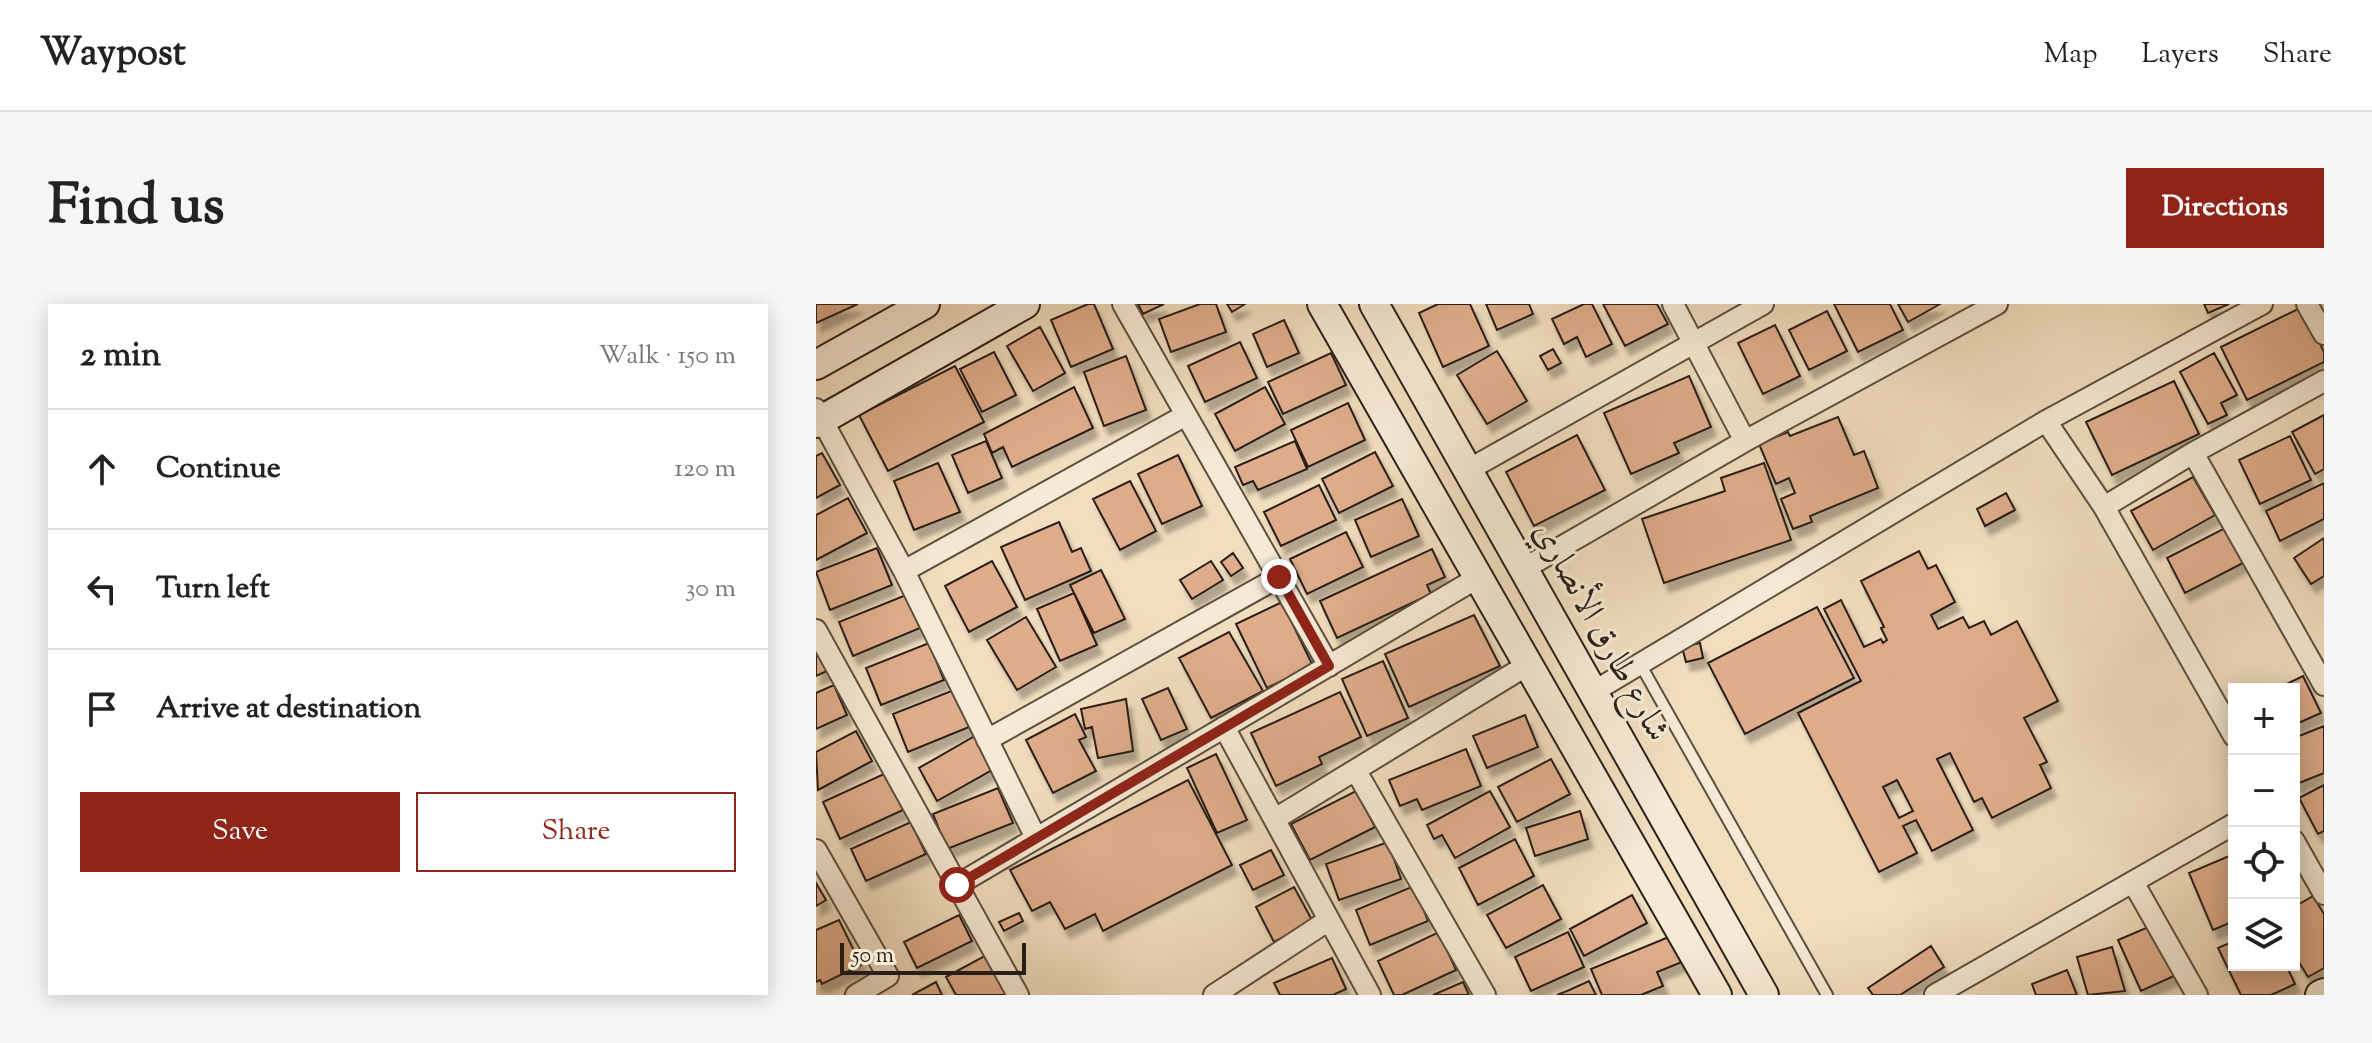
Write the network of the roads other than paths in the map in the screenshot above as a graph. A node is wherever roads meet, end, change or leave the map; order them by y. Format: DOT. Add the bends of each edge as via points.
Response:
graph roads {
  1 [pos="925,304"];
  2 [pos="1025,304"];
  3 [pos="1123,304"];
  4 [pos="1322,304"];
  5 [pos="1673,304"];
  6 [pos="1763,304"];
  7 [pos="1997,304"];
  8 [pos="2262,304"];
  9 [pos="2307,304"];
  10 [pos="1384,307"];
  11 [pos="2324,334"];
  12 [pos="1692,344"];
  13 [pos="816,365"];
  14 [pos="2324,381"];
  15 [pos="1186,415"];
  16 [pos="818,417"];
  17 [pos="2046,421"];
  18 [pos="1745,441"];
  19 [pos="2193,453"];
  20 [pos="1468,470"];
  21 [pos="2104,507"];
  22 [pos="1523,569"];
  23 [pos="904,571"];
  24 [pos="1279,577"];
  25 [pos="1479,577"];
  26 [pos="816,630"];
  27 [pos="1639,662"];
  28 [pos="1529,664"];
  29 [pos="1329,666"];
  30 [pos="2324,685"];
  31 [pos="1593,692"];
  32 [pos="2228,725"];
  33 [pos="1224,727"];
  34 [pos="987,740"];
  35 [pos="1356,771"];
  36 [pos="1275,819"];
  37 [pos="2229,827"];
  38 [pos="1036,838"];
  39 [pos="816,850"];
  40 [pos="2300,852"];
  41 [pos="2133,882"];
  42 [pos="957,885"];
  43 [pos="2324,894"];
  44 [pos="1329,920"];
  45 [pos="1240,988"];
  46 [pos="856,995"];
  47 [pos="1018,995"];
  48 [pos="1214,995"];
  49 [pos="1370,995"];
  50 [pos="1485,995"];
  51 [pos="1717,995"];
  52 [pos="1764,995"];
  53 [pos="1827,995"];
  54 [pos="1935,995"];
  55 [pos="2197,995"];
  1 -- 13 [label="street"];
  2 -- 16 [label="street"];
  3 -- 15 [label="street"];
  4 -- 25 [label="street"];
  5 -- 12 [label="street"];
  6 -- 12 [label="street"];
  7 -- 18 [label="street"];
  8 -- 17 [label="street"];
  9 -- 11 [label="street"];
  10 -- 20 [label="street, شارع طارق الأنصاري"];
  12 -- 18 [label="street"];
  12 -- 20 [label="street"];
  14 -- 19 [label="street"];
  15 -- 23 [label="street"];
  15 -- 24 [label="street"];
  16 -- 23 [label="street"];
  17 -- 21 [label="street"];
  17 -- 27 [label="street"];
  18 -- 22 [label="street"];
  19 -- 21 [label="street"];
  19 -- 30 [label="street"];
  20 -- 22 [label="street, شارع طارق الأنصاري"];
  21 -- 32 [label="street"];
  22 -- 31 [label="street, شارع طارق الأنصاري"];
  23 -- 34 [label="street"];
  24 -- 29 [label="street"];
  24 -- 34 [label="street"];
  25 -- 28 [label="street"];
  25 -- 29 [label="street"];
  26 -- 42 [label="street"];
  27 -- 31 [label="street"];
  27 -- 53 [label="lane"];
  28 -- 35 [label="street"];
  28 -- 51 [label="street"];
  29 -- 33 [label="street"];
  31 -- 52 [label="street, شارع طارق الأنصاري"];
  33 -- 36 [label="street"];
  33 -- 38 [label="street"];
  34 -- 38 [label="street"];
  35 -- 36 [label="street"];
  35 -- 50 [label="street"];
  36 -- 44 [label="street"];
  37 -- 41 [label="street"];
  38 -- 42 [label="street"];
  39 -- 46 [label="street" via="888,976"];
  40 -- 43 [label="street"];
  41 -- 54 [label="street"];
  41 -- 55 [label="street"];
  42 -- 47 [label="street"];
  44 -- 45 [label="street"];
  44 -- 49 [label="street"];
  45 -- 48 [label="street"];
}
